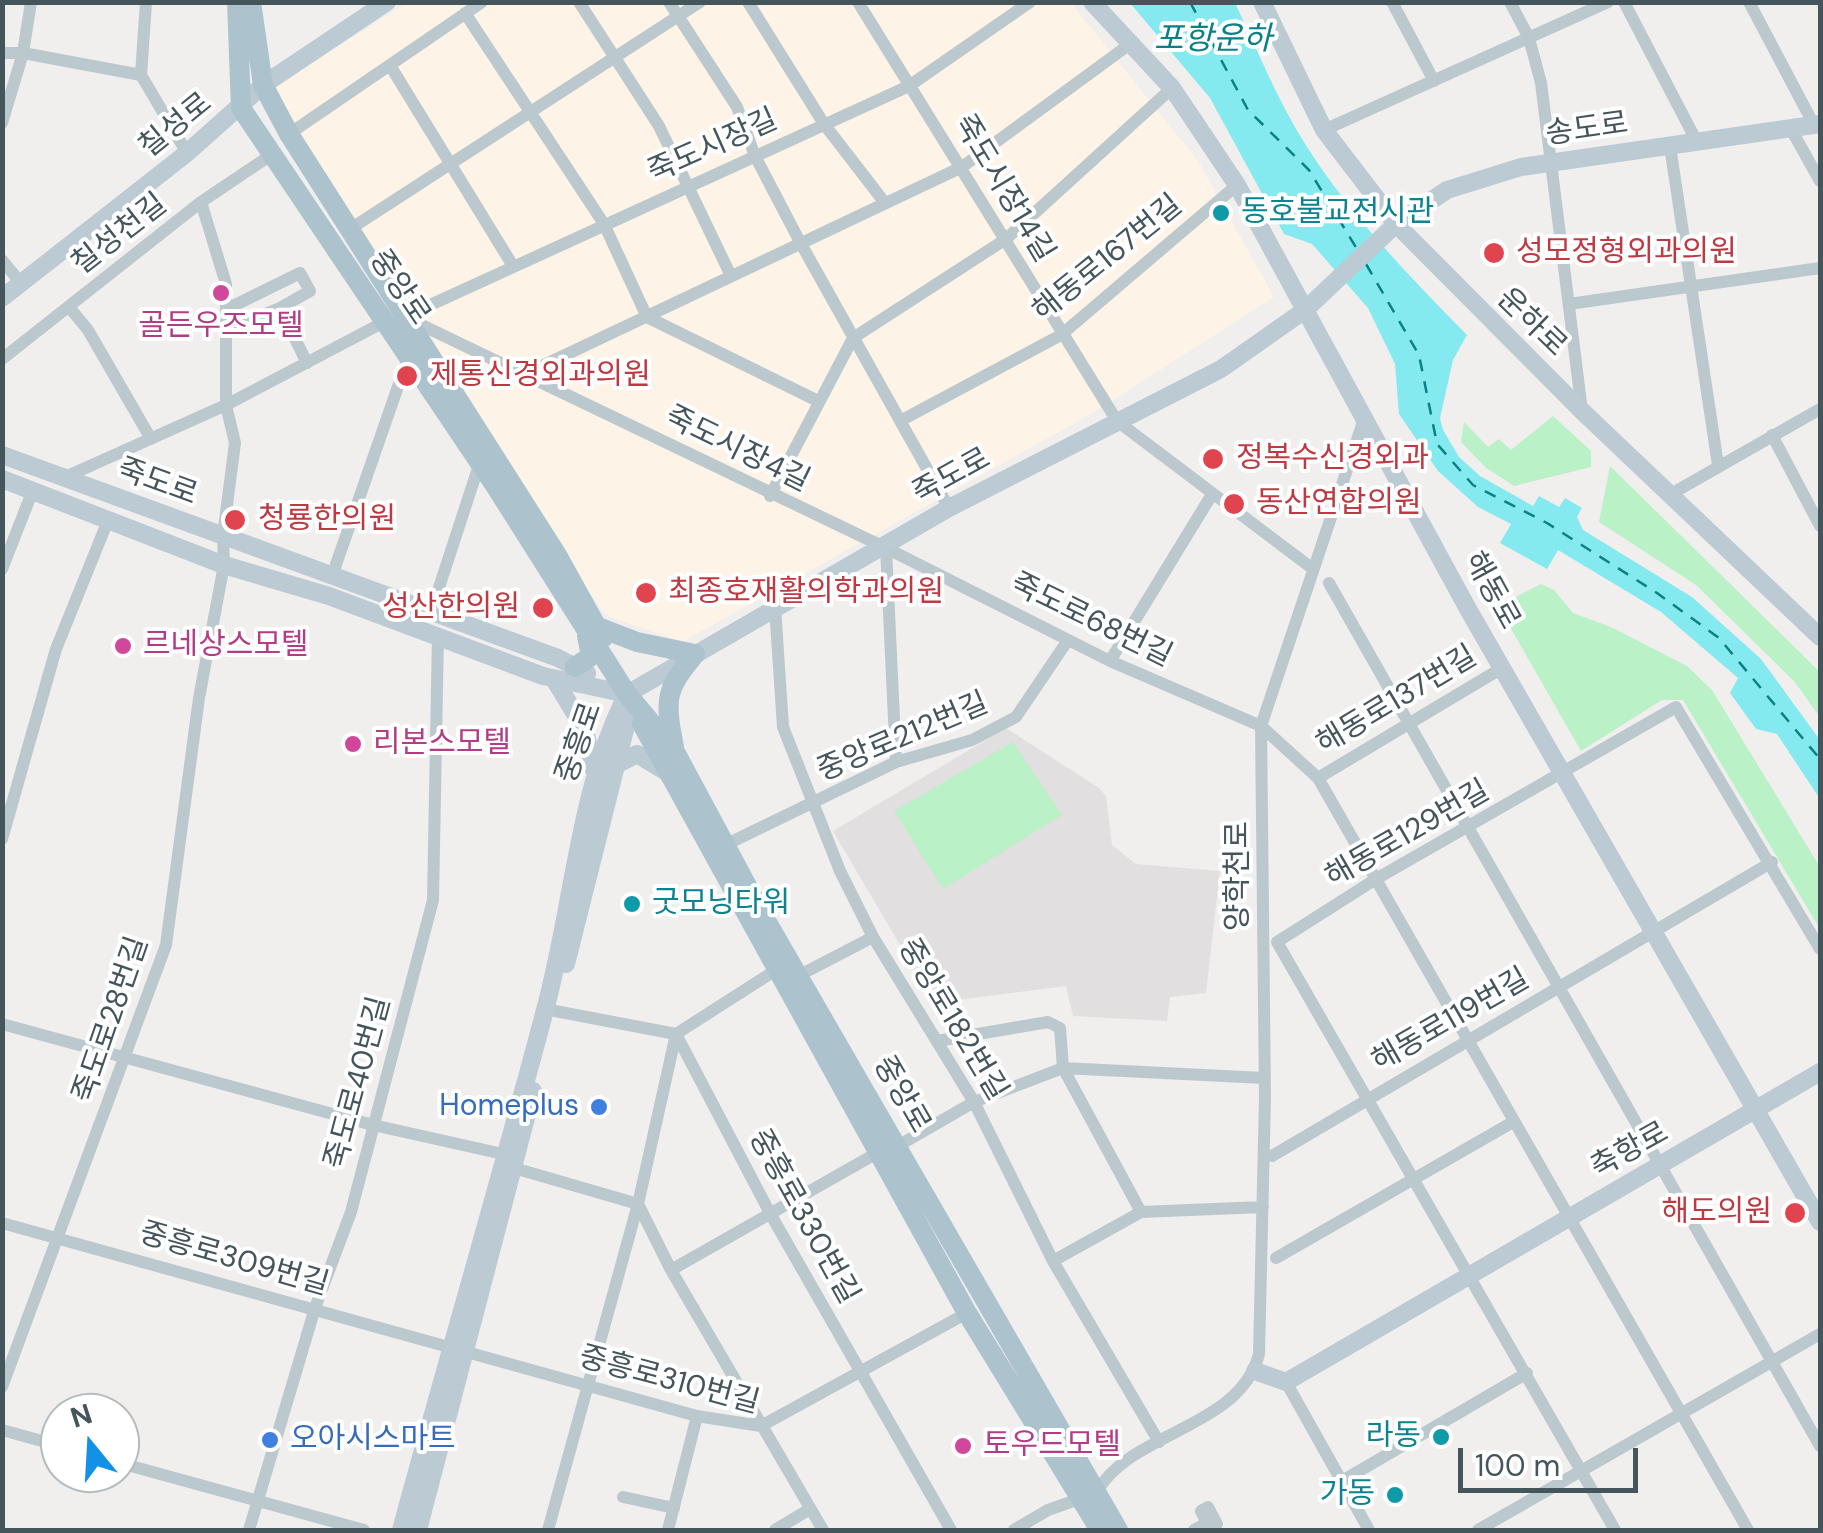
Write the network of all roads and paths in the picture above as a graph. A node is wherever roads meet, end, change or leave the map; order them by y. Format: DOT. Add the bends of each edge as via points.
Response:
graph roads {
  1 [pos="31,2"];
  2 [pos="146,2"];
  3 [pos="237,2"];
  4 [pos="251,2"];
  5 [pos="387,2"];
  6 [pos="482,2"];
  7 [pos="670,2"];
  8 [pos="700,2"];
  9 [pos="748,2"];
  10 [pos="858,2"];
  11 [pos="1030,2"];
  12 [pos="1092,2"];
  13 [pos="1262,2"];
  14 [pos="1392,2"];
  15 [pos="1510,2"];
  16 [pos="1608,2"];
  17 [pos="1624,2"];
  18 [pos="1749,2"];
  19 [pos="583,4"];
  20 [pos="465,13"];
  21 [pos="678,17"];
  22 [pos="1529,38"];
  23 [pos="1130,44"];
  24 [pos="2,53"];
  25 [pos="23,53"];
  26 [pos="616,56"];
  27 [pos="391,68"];
  28 [pos="141,75"];
  29 [pos="1434,80"];
  30 [pos="263,86"];
  31 [pos="909,86"];
  32 [pos="1172,88"];
  33 [pos="241,108"];
  34 [pos="530,112"];
  35 [pos="2,123"];
  36 [pos="824,124"];
  37 [pos="1817,125"];
  38 [pos="1791,129"];
  39 [pos="1324,130"];
  40 [pos="289,134"];
  41 [pos="1697,142"];
  42 [pos="1670,146"];
  43 [pos="187,154"];
  44 [pos="272,155"];
  45 [pos="755,156"];
  46 [pos="449,164"];
  47 [pos="1549,164"];
  48 [pos="962,168"];
  49 [pos="1820,181"];
  50 [pos="688,185"];
  51 [pos="1237,185"];
  52 [pos="201,202"];
  53 [pos="885,203"];
  54 [pos="604,224"];
  55 [pos="1396,224"];
  56 [pos="347,230"];
  57 [pos="1006,239"];
  58 [pos="800,242"];
  59 [pos="2,260"];
  60 [pos="513,266"];
  61 [pos="1820,268"];
  62 [pos="731,276"];
  63 [pos="20,282"];
  64 [pos="1689,286"];
  65 [pos="2,298"];
  66 [pos="1569,304"];
  67 [pos="69,306"];
  68 [pos="226,308"];
  69 [pos="280,308"];
  70 [pos="1304,310"];
  71 [pos="647,318"];
  72 [pos="395,319"];
  73 [pos="227,330"];
  74 [pos="1061,335"];
  75 [pos="853,338"];
  76 [pos="409,355"];
  77 [pos="2,359"];
  78 [pos="308,363"];
  79 [pos="524,374"];
  80 [pos="818,401"];
  81 [pos="226,405"];
  82 [pos="1582,411"];
  83 [pos="1819,414"];
  84 [pos="1366,415"];
  85 [pos="900,421"];
  86 [pos="1116,421"];
  87 [pos="1772,435"];
  88 [pos="150,439"];
  89 [pos="2,456"];
  90 [pos="480,462"];
  91 [pos="1718,465"];
  92 [pos="63,478"];
  93 [pos="2,480"];
  94 [pos="33,490"];
  95 [pos="1672,494"];
  96 [pos="770,496"];
  97 [pos="1211,496"];
  98 [pos="949,508"];
  99 [pos="109,518"];
  100 [pos="1820,526"];
  101 [pos="223,536"];
  102 [pos="886,548"];
  103 [pos="224,565"];
  104 [pos="2,569"];
  105 [pos="1313,569"];
  106 [pos="332,576"];
  107 [pos="1329,584"];
  108 [pos="776,607"];
  109 [pos="430,612"];
  110 [pos="592,630"];
  111 [pos="438,634"];
  112 [pos="1820,637"];
  113 [pos="1068,640"];
  114 [pos="695,654"];
  115 [pos="1110,661"];
  116 [pos="574,667"];
  117 [pos="1502,668"];
  118 [pos="554,679"];
  119 [pos="628,694"];
  120 [pos="1410,722"];
  121 [pos="1261,726"];
  122 [pos="674,750"];
  123 [pos="896,762"];
  124 [pos="616,765"];
  125 [pos="664,771"];
  126 [pos="1564,772"];
  127 [pos="1318,778"];
  128 [pos="594,781"];
  129 [pos="810,804"];
  130 [pos="1470,829"];
  131 [pos="2,839"];
  132 [pos="725,845"];
  133 [pos="1772,862"];
  134 [pos="1376,880"];
  135 [pos="1657,932"];
  136 [pos="874,937"];
  137 [pos="1277,942"];
  138 [pos="1820,949"];
  139 [pos="776,970"];
  140 [pos="798,976"];
  141 [pos="1560,987"];
  142 [pos="554,1011"];
  143 [pos="2,1024"];
  144 [pos="676,1034"];
  145 [pos="1465,1040"];
  146 [pos="937,1042"];
  147 [pos="127,1058"];
  148 [pos="1063,1068"];
  149 [pos="1820,1072"];
  150 [pos="1264,1078"];
  151 [pos="1364,1100"];
  152 [pos="974,1102"];
  153 [pos="1756,1110"];
  154 [pos="1512,1122"];
  155 [pos="373,1125"];
  156 [pos="887,1150"];
  157 [pos="1272,1156"];
  158 [pos="508,1161"];
  159 [pos="1661,1166"];
  160 [pos="1412,1176"];
  161 [pos="638,1204"];
  162 [pos="1263,1207"];
  163 [pos="1141,1212"];
  164 [pos="771,1215"];
  165 [pos="1566,1217"];
  166 [pos="1820,1222"];
  167 [pos="2,1223"];
  168 [pos="55,1235"];
  169 [pos="1276,1258"];
  170 [pos="1054,1261"];
  171 [pos="672,1270"];
  172 [pos="1466,1276"];
  173 [pos="315,1308"];
  174 [pos="967,1313"];
  175 [pos="1820,1334"];
  176 [pos="457,1351"];
  177 [pos="1773,1358"];
  178 [pos="1257,1362"];
  179 [pos="860,1373"];
  180 [pos="1527,1373"];
  181 [pos="1286,1382"];
  182 [pos="589,1386"];
  183 [pos="2,1387"];
  184 [pos="1683,1412"];
  185 [pos="697,1416"];
  186 [pos="761,1426"];
  187 [pos="2,1430"];
  188 [pos="40,1440"];
  189 [pos="1159,1442"];
  190 [pos="1820,1446"];
  191 [pos="140,1469"];
  192 [pos="1582,1470"];
  193 [pos="1342,1481"];
  194 [pos="622,1497"];
  195 [pos="1089,1497"];
  196 [pos="258,1502"];
  197 [pos="674,1508"];
  198 [pos="810,1510"];
  199 [pos="249,1530"];
  200 [pos="364,1530"];
  201 [pos="401,1530"];
  202 [pos="418,1530"];
  203 [pos="548,1530"];
  204 [pos="668,1530"];
  205 [pos="775,1530"];
  206 [pos="824,1530"];
  207 [pos="951,1530"];
  208 [pos="1014,1530"];
  209 [pos="1100,1530"];
  210 [pos="1118,1530"];
  211 [pos="1194,1530"];
  212 [pos="1207,1530"];
  213 [pos="1369,1530"];
  214 [pos="1478,1530"];
  215 [pos="1615,1530"];
  216 [pos="1748,1530"];
  1 -- 25 [label="street"];
  2 -- 28 [label="street"];
  3 -- 33 [label="main road"];
  4 -- 30 [label="main road, 중앙로"];
  5 -- 30 [label="main road, 칠성로"];
  6 -- 20 [label="street"];
  7 -- 21 [label="street"];
  8 -- 21 [label="street"];
  9 -- 36 [label="street"];
  10 -- 31 [label="street, 죽도시장14길"];
  11 -- 31 [label="street, 죽도시장길"];
  12 -- 23 [label="main road, 해동로"];
  13 -- 39 [label="main road, 운하로"];
  14 -- 29 [label="street"];
  15 -- 22 [label="street"];
  16 -- 22 [label="street"];
  17 -- 41 [label="street"];
  18 -- 37 [label="street"];
  19 -- 26 [label="street"];
  20 -- 27 [label="street"];
  20 -- 34 [label="street"];
  21 -- 26 [label="street"];
  21 -- 45 [label="street" via="737,107"];
  22 -- 29 [label="street"];
  22 -- 47 [label="street"];
  23 -- 32 [label="main road, 해동로"];
  23 -- 48 [label="street"];
  24 -- 25 [label="street"];
  25 -- 28 [label="street"];
  25 -- 35 [label="street"];
  26 -- 34 [label="street"];
  26 -- 50 [label="street"];
  27 -- 40 [label="street"];
  27 -- 46 [label="street"];
  28 -- 43 [label="street"];
  29 -- 39 [label="street"];
  30 -- 33 [label="main road, 칠성로"];
  30 -- 40 [label="main road, 중앙로"];
  31 -- 36 [label="street, 죽도시장길"];
  31 -- 48 [label="street, 죽도시장14길"];
  32 -- 51 [label="main road, 해동로"];
  32 -- 57 [label="street"];
  33 -- 43 [label="main road, 칠성로"];
  33 -- 44 [label="main road, 중앙로"];
  34 -- 46 [label="street"];
  34 -- 54 [label="street"];
  36 -- 45 [label="street, 죽도시장길"];
  36 -- 53 [label="street"];
  37 -- 38 [label="main road, 송도로"];
  38 -- 41 [label="main road, 송도로"];
  38 -- 49 [label="street"];
  39 -- 55 [label="main road, 운하로"];
  40 -- 56 [label="main road, 중앙로"];
  41 -- 42 [label="main road, 송도로"];
  42 -- 47 [label="main road, 송도로"];
  42 -- 64 [label="street"];
  43 -- 63 [label="main road, 칠성로"];
  44 -- 52 [label="street, 칠성천길"];
  44 -- 72 [label="main road, 중앙로"];
  45 -- 50 [label="street, 죽도시장길"];
  45 -- 58 [label="street"];
  46 -- 56 [label="street"];
  46 -- 60 [label="street"];
  47 -- 55 [label="main road, 송도로" via="1464,182"];
  47 -- 66 [label="street"];
  48 -- 53 [label="street"];
  48 -- 57 [label="street, 죽도시장14길"];
  50 -- 54 [label="street, 죽도시장길"];
  50 -- 62 [label="street"];
  51 -- 70 [label="main road, 해동로"];
  51 -- 74 [label="street, 해동로167번길"];
  52 -- 67 [label="street, 칠성천길"];
  52 -- 68 [label="street, 죽도로28번길" via="226,284"];
  53 -- 58 [label="street"];
  54 -- 60 [label="street, 죽도시장길"];
  54 -- 71 [label="street"];
  55 -- 70 [label="main road, 송도로"];
  55 -- 82 [label="main road, 운하로"];
  56 -- 72 [label="main road, 중앙로"];
  57 -- 74 [label="street, 죽도시장14길"];
  57 -- 75 [label="street"];
  58 -- 62 [label="street"];
  58 -- 75 [label="street"];
  59 -- 63 [label="street"];
  60 -- 72 [label="street, 죽도시장길"];
  61 -- 64 [label="street"];
  62 -- 71 [label="street"];
  63 -- 65 [label="main road, 칠성로"];
  64 -- 66 [label="street"];
  64 -- 91 [label="street"];
  66 -- 82 [label="street"];
  67 -- 77 [label="street, 칠성천길"];
  67 -- 88 [label="street"];
  68 -- 69 [label="street" via="300,273 310,291"];
  68 -- 73 [label="street, 죽도로28번길"];
  69 -- 73 [label="street"];
  69 -- 78 [label="street"];
  70 -- 84 [label="main road, 해동로"];
  70 -- 86 [label="main road, 죽도로" via="1220,370"];
  71 -- 79 [label="street"];
  71 -- 80 [label="street"];
  72 -- 76 [label="main road, 중앙로"];
  72 -- 78 [label="street, 죽도시장길"];
  72 -- 79 [label="street, 죽도시장4길"];
  72 -- 110 [label="main road, 중앙로" via="557,555"];
  73 -- 81 [label="street, 죽도로28번길"];
  74 -- 85 [label="street, 해동로167번길"];
  74 -- 86 [label="street, 죽도시장14길"];
  75 -- 80 [label="street"];
  75 -- 85 [label="street"];
  76 -- 90 [label="main road, 중앙로"];
  76 -- 106 [label="street"];
  78 -- 81 [label="street, 죽도시장길"];
  79 -- 96 [label="street, 죽도시장4길"];
  80 -- 96 [label="street"];
  81 -- 88 [label="street, 죽도시장길"];
  81 -- 101 [label="street, 죽도로28번길" via="234,443"];
  82 -- 95 [label="main road, 운하로"];
  83 -- 87 [label="street"];
  84 -- 105 [label="street, 양학천로"];
  84 -- 117 [label="main road, 해동로"];
  85 -- 98 [label="street"];
  86 -- 97 [label="street, 죽도시장14길"];
  86 -- 98 [label="main road, 죽도로"];
  87 -- 91 [label="street"];
  87 -- 100 [label="street"];
  88 -- 92 [label="street, 죽도시장길"];
  89 -- 92 [label="main road, 죽도로"];
  90 -- 109 [label="street"];
  90 -- 110 [label="main road, 중앙로"];
  91 -- 95 [label="street"];
  92 -- 101 [label="main road, 죽도로"];
  93 -- 94 [label="main road, 죽도로"];
  94 -- 99 [label="main road, 죽도로"];
  94 -- 104 [label="street"];
  95 -- 112 [label="main road, 운하로"];
  96 -- 102 [label="street, 죽도시장4길"];
  97 -- 105 [label="street, 죽도시장14길"];
  97 -- 115 [label="street"];
  98 -- 102 [label="main road, 죽도로"];
  99 -- 103 [label="main road, 죽도로"];
  99 -- 131 [label="street" via="56,650"];
  101 -- 103 [label="street, 죽도로28번길"];
  101 -- 106 [label="main road, 죽도로"];
  102 -- 108 [label="main road, 죽도로"];
  102 -- 113 [label="street, 죽도로68번길"];
  102 -- 123 [label="street"];
  103 -- 111 [label="main road, 죽도로"];
  103 -- 147 [label="street, 죽도로28번길" via="198,698 166,945"];
  105 -- 121 [label="street, 양학천로"];
  106 -- 109 [label="main road, 죽도로"];
  107 -- 120 [label="street"];
  108 -- 114 [label="main road, 죽도로"];
  108 -- 129 [label="street, 중앙로182번길" via="783,727"];
  109 -- 116 [label="main road, 죽도로"];
  110 -- 114 [label="main road"];
  110 -- 116 [label="main road" via="590,656"];
  110 -- 119 [label="main road, 중앙로"];
  111 -- 118 [label="main road, 죽도로"];
  111 -- 155 [label="street, 죽도로40번길" via="433,900"];
  113 -- 115 [label="street, 죽도로68번길"];
  113 -- 123 [label="street, 중앙로212번길" via="1016,717 972,740"];
  114 -- 119 [label="main road, 죽도로"];
  114 -- 122 [label="main road" via="665,701"];
  115 -- 121 [label="street, 죽도로68번길"];
  116 -- 119 [label="main road, 죽도로"];
  117 -- 120 [label="street, 해동로137번길"];
  117 -- 126 [label="main road, 해동로"];
  118 -- 119 [label="main road, 죽도로"];
  118 -- 128 [label="main road" via="585,730"];
  119 -- 122 [label="main road, 중앙로"];
  119 -- 124 [label="main road, 중흥로"];
  119 -- 125 [label="main road, 중앙로"];
  119 -- 128 [label="main road, 중흥로" via="606,736"];
  120 -- 127 [label="street, 해동로137번길"];
  120 -- 130 [label="street"];
  121 -- 127 [label="street, 죽도로68번길"];
  121 -- 150 [label="street, 양학천로"];
  122 -- 132 [label="main road, 중앙로"];
  123 -- 129 [label="street, 중앙로212번길"];
  124 -- 125 [label="main road" via="637,754"];
  124 -- 142 [label="main road, 중흥로"];
  125 -- 139 [label="main road, 중앙로"];
  126 -- 130 [label="street, 해동로129번길"];
  126 -- 133 [label="street, 해동로129번길" via="1676,707"];
  126 -- 135 [label="main road, 해동로"];
  127 -- 134 [label="street, 죽도로68번길"];
  128 -- 158 [label="main road, 중흥로"];
  129 -- 132 [label="street, 중앙로212번길"];
  129 -- 136 [label="street, 중앙로182번길"];
  130 -- 134 [label="street, 해동로129번길"];
  130 -- 141 [label="street"];
  132 -- 140 [label="main road, 중앙로"];
  133 -- 135 [label="street, 해동로119번길"];
  133 -- 138 [label="street"];
  134 -- 137 [label="street, 해동로129번길"];
  134 -- 145 [label="street, 죽도로68번길"];
  135 -- 141 [label="street, 해동로119번길"];
  135 -- 153 [label="main road, 해동로"];
  136 -- 140 [label="street"];
  136 -- 146 [label="street, 중앙로182번길"];
  137 -- 151 [label="street, 양학천로"];
  139 -- 144 [label="street"];
  139 -- 156 [label="main road, 중앙로"];
  140 -- 156 [label="main road, 중앙로"];
  141 -- 145 [label="street, 해동로119번길"];
  141 -- 159 [label="street"];
  142 -- 144 [label="street"];
  142 -- 158 [label="main road, 중흥로"];
  143 -- 147 [label="street"];
  144 -- 161 [label="street"];
  144 -- 164 [label="street, 중흥로330번길"];
  145 -- 151 [label="street, 해동로119번길"];
  145 -- 154 [label="street, 죽도로68번길"];
  146 -- 148 [label="street" via="1048,1022 1060,1028"];
  146 -- 152 [label="street, 중앙로182번길"];
  147 -- 155 [label="street"];
  147 -- 168 [label="street, 죽도로28번길"];
  148 -- 150 [label="street"];
  148 -- 152 [label="street"];
  148 -- 163 [label="street"];
  149 -- 153 [label="main road, 축항로"];
  150 -- 162 [label="street, 양학천로"];
  151 -- 157 [label="street, 해동로119번길"];
  151 -- 160 [label="street"];
  152 -- 156 [label="street"];
  152 -- 170 [label="street, 중앙로182번길"];
  153 -- 159 [label="main road, 축항로"];
  153 -- 166 [label="main road, 해동로"];
  154 -- 160 [label="street"];
  154 -- 165 [label="street, 죽도로68번길"];
  155 -- 158 [label="street"];
  155 -- 173 [label="street, 죽도로40번길" via="351,1212"];
  156 -- 164 [label="street, 중앙로"];
  156 -- 174 [label="main road, 중앙로"];
  156 -- 195 [label="main road, 중앙로"];
  158 -- 161 [label="street"];
  158 -- 176 [label="main road, 중흥로"];
  159 -- 165 [label="main road, 축항로"];
  159 -- 177 [label="street"];
  160 -- 169 [label="street"];
  160 -- 172 [label="street"];
  161 -- 171 [label="street"];
  161 -- 182 [label="street"];
  162 -- 163 [label="street"];
  162 -- 178 [label="street, 양학천로"];
  163 -- 170 [label="street"];
  164 -- 171 [label="street, 중앙로"];
  164 -- 179 [label="street, 중흥로330번길"];
  165 -- 172 [label="main road, 축항로"];
  165 -- 184 [label="street, 죽도로68번길"];
  167 -- 168 [label="street, 중흥로309번길"];
  168 -- 173 [label="street, 중흥로309번길"];
  168 -- 183 [label="street, 죽도로28번길"];
  170 -- 189 [label="street, 중앙로182번길"];
  171 -- 186 [label="street"];
  172 -- 180 [label="street"];
  172 -- 181 [label="main road, 축항로"];
  173 -- 176 [label="street, 중흥로309번길"];
  173 -- 196 [label="street, 죽도로40번길"];
  174 -- 179 [label="street"];
  174 -- 195 [label="main road, 중앙로"];
  175 -- 177 [label="street"];
  176 -- 182 [label="street, 중흥로310번길"];
  176 -- 201 [label="main road, 중흥로"];
  176 -- 202 [label="main road, 중흥로"];
  177 -- 184 [label="street"];
  177 -- 190 [label="street"];
  178 -- 181 [label="main road"];
  178 -- 189 [label="street" via="1217,1408"];
  179 -- 186 [label="street"];
  179 -- 207 [label="street, 중흥로330번길"];
  180 -- 192 [label="street"];
  180 -- 193 [label="street"];
  181 -- 193 [label="street"];
  182 -- 185 [label="street, 중흥로310번길"];
  182 -- 203 [label="street"];
  184 -- 192 [label="street"];
  184 -- 216 [label="street, 죽도로68번길"];
  185 -- 186 [label="street, 중흥로310번길"];
  185 -- 197 [label="street"];
  186 -- 198 [label="street, 중흥로310번길"];
  187 -- 188 [label="street"];
  189 -- 195 [label="street" via="1108,1470"];
  191 -- 196 [label="street"];
  192 -- 214 [label="street"];
  192 -- 215 [label="street"];
  193 -- 213 [label="street"];
  194 -- 197 [label="street"];
  195 -- 208 [label="street"];
  195 -- 209 [label="main road, 중앙로"];
  195 -- 210 [label="main road, 중앙로"];
  196 -- 199 [label="street, 죽도로40번길"];
  196 -- 200 [label="street"];
  197 -- 204 [label="street"];
  198 -- 205 [label="street"];
  198 -- 206 [label="street, 중흥로310번길"];
  211 -- 212 [label="street" via="1207,1523 1201,1511 1208,1507 1217,1524"];
}
